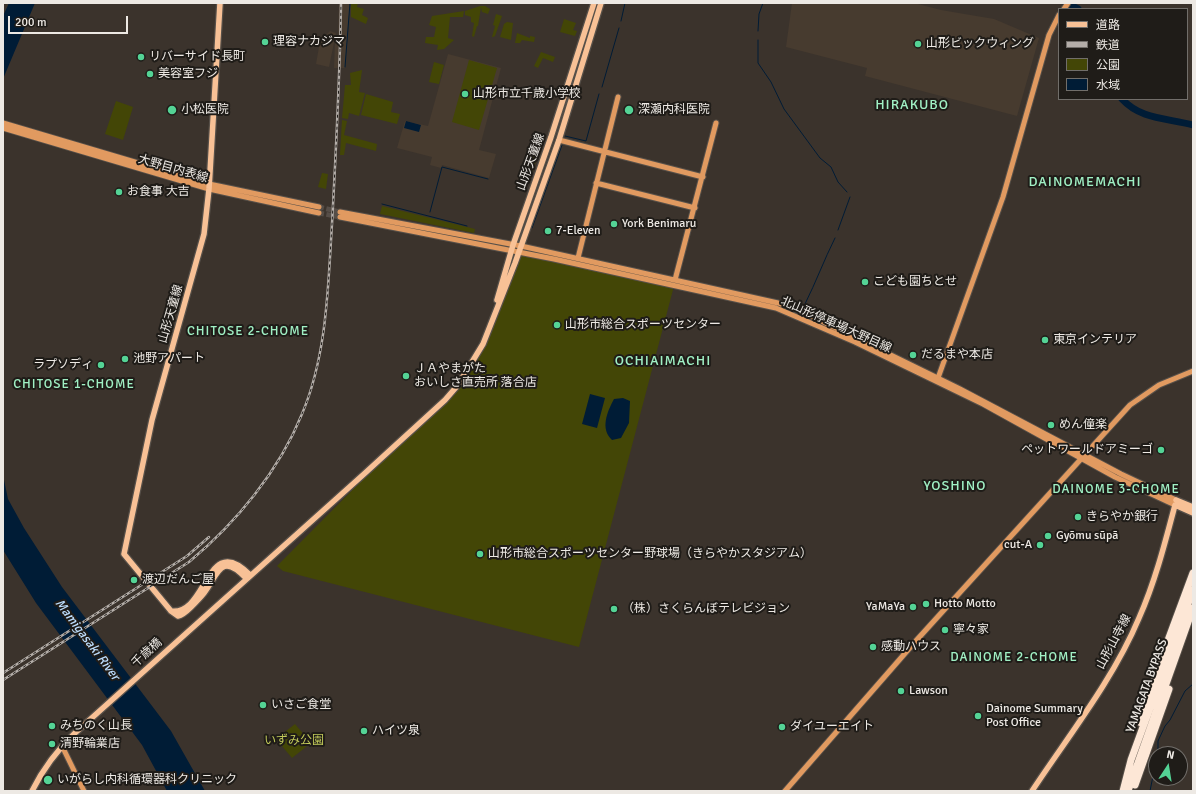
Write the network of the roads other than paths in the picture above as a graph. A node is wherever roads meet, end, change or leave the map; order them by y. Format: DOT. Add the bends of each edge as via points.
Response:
graph roads {
  1 [pos="220,3"];
  2 [pos="594,3"];
  3 [pos="601,3"];
  4 [pos="1058,17"];
  5 [pos="618,97"];
  6 [pos="3,123"];
  7 [pos="716,123"];
  8 [pos="3,128"];
  9 [pos="24,132"];
  10 [pos="558,140"];
  11 [pos="604,151"];
  12 [pos="702,177"];
  13 [pos="596,183"];
  14 [pos="209,187"];
  15 [pos="694,208"];
  16 [pos="319,210"];
  17 [pos="340,215"];
  18 [pos="512,248"];
  19 [pos="520,249"];
  20 [pos="578,258"];
  21 [pos="675,280"];
  22 [pos="489,329"];
  23 [pos="1193,371"];
  24 [pos="938,378"];
  25 [pos="1083,456"];
  26 [pos="1176,503"];
  27 [pos="1193,507"];
  28 [pos="1193,513"];
  29 [pos="1193,573"];
  30 [pos="248,577"];
  31 [pos="1193,590"];
  32 [pos="1193,608"];
  33 [pos="199,620"];
  34 [pos="1193,621"];
  35 [pos="62,746"];
  36 [pos="1131,760"];
  37 [pos="32,791"];
  38 [pos="84,791"];
  39 [pos="785,791"];
  40 [pos="1032,791"];
  41 [pos="1123,791"];
  42 [pos="1128,791"];
  43 [pos="1132,791"];
  1 -- 14 [label="main road, 山形天童線"];
  2 -- 18 [label="main road, 山形天童線" via="552,137"];
  3 -- 10 [label="main road, 山形天童線"];
  4 -- 24 [label="main road" via="1049,35 1003,197"];
  5 -- 11 [label="main road"];
  6 -- 9 [label="main road"];
  7 -- 12 [label="main road"];
  8 -- 9 [label="main road"];
  9 -- 14 [label="main road, 大野目内表線"];
  10 -- 11 [label="main road"];
  10 -- 19 [label="main road, 山形天童線"];
  11 -- 12 [label="main road"];
  11 -- 13 [label="main road"];
  12 -- 15 [label="main road"];
  13 -- 15 [label="main road"];
  13 -- 20 [label="main road"];
  14 -- 16 [label="main road, 大野目内表線"];
  14 -- 30 [label="main road, 山形天童線" via="201,249 152,420 124,554 178,616 204,594 216,572 222,568 233,567"];
  15 -- 21 [label="main road"];
  17 -- 18 [label="main road"];
  18 -- 19 [label="main road, 北山形停車場大野目線"];
  18 -- 22 [label="main road, 山形天童線"];
  19 -- 20 [label="main road, 北山形停車場大野目線"];
  19 -- 22 [label="main road, 山形天童線"];
  19 -- 25 [label="main road, 北山形停車場大野目線" via="776,308 855,342"];
  20 -- 21 [label="main road, 北山形停車場大野目線"];
  21 -- 24 [label="main road, 北山形停車場大野目線" via="746,295 801,311"];
  22 -- 30 [label="main road, 山形天童線" via="472,364 445,400"];
  23 -- 25 [label="main road" via="1172,378 1144,394 1130,405"];
  24 -- 25 [label="main road, 北山形停車場大野目線" via="1021,420"];
  25 -- 26 [label="main road" via="1115,477"];
  25 -- 39 [label="main road"];
  26 -- 27 [label="main road"];
  26 -- 28 [label="main road"];
  26 -- 40 [label="main road, 山形山寺線" via="1155,577 1139,619 1101,689"];
  29 -- 36 [label="highway" via="1160,662"];
  30 -- 33 [label="main road, 山形天童線"];
  31 -- 36 [label="highway, YAMAGATA BYPASS"];
  32 -- 42 [label="highway, YAMAGATA BYPASS"];
  33 -- 35 [label="main road, 千歳橋"];
  34 -- 43 [label="highway"];
  35 -- 37 [label="main road" via="41,773"];
  35 -- 38 [label="main road"];
  36 -- 41 [label="highway, YAMAGATA BYPASS"];
}
